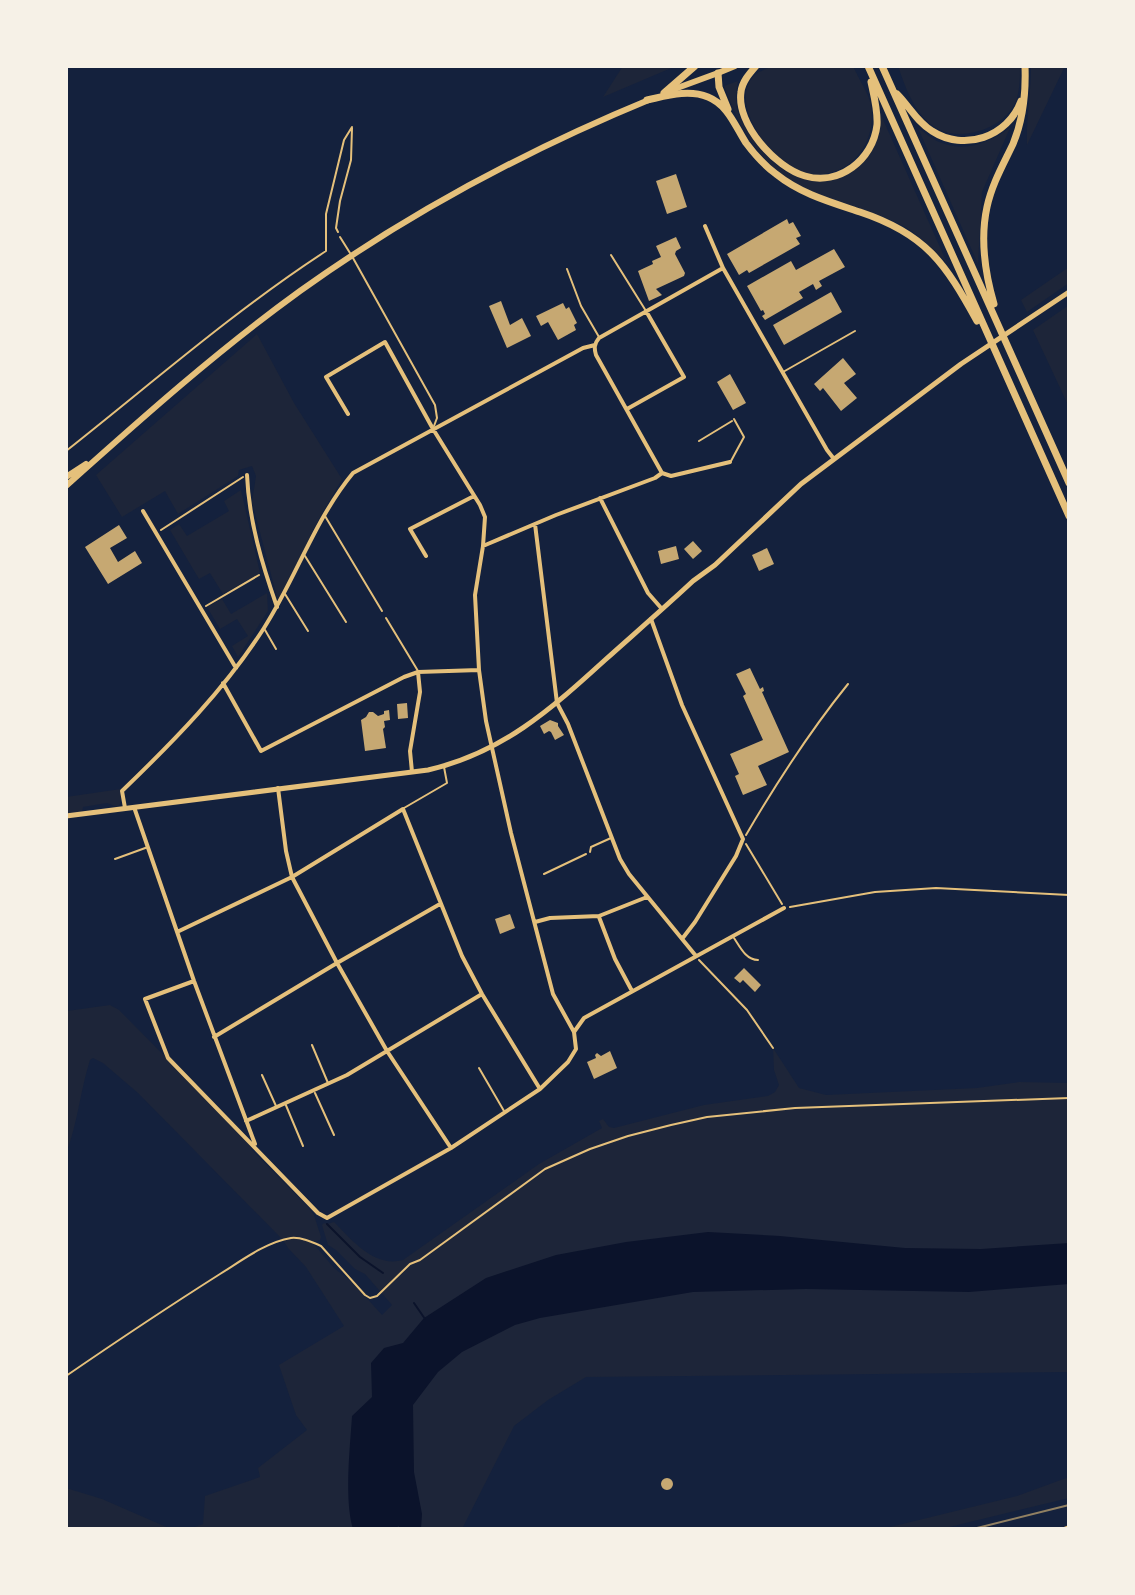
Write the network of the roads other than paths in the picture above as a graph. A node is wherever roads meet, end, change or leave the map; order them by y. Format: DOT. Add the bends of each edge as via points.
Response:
graph roads {
  1 [pos="695,66"];
  2 [pos="735,66"];
  3 [pos="756,66"];
  4 [pos="882,66"];
  5 [pos="1025,66"];
  6 [pos="868,67"];
  7 [pos="718,73"];
  8 [pos="1025,85"];
  9 [pos="893,89"];
  10 [pos="664,93"];
  11 [pos="647,100"];
  12 [pos="730,114"];
  13 [pos="705,226"];
  14 [pos="340,237"];
  15 [pos="611,255"];
  16 [pos="723,268"];
  17 [pos="567,269"];
  18 [pos="1069,292"];
  19 [pos="646,311"];
  20 [pos="1001,330"];
  21 [pos="855,331"];
  22 [pos="600,338"];
  23 [pos="595,345"];
  24 [pos="995,352"];
  25 [pos="782,372"];
  26 [pos="627,409"];
  27 [pos="348,414"];
  28 [pos="734,419"];
  29 [pos="433,429"];
  30 [pos="834,459"];
  31 [pos="730,462"];
  32 [pos="662,473"];
  33 [pos="247,475"];
  34 [pos="67,483"];
  35 [pos="1069,483"];
  36 [pos="474,496"];
  37 [pos="600,498"];
  38 [pos="143,511"];
  39 [pos="324,515"];
  40 [pos="1069,516"];
  41 [pos="535,524"];
  42 [pos="483,546"];
  43 [pos="305,555"];
  44 [pos="426,556"];
  45 [pos="285,593"];
  46 [pos="277,607"];
  47 [pos="662,609"];
  48 [pos="382,611"];
  49 [pos="386,618"];
  50 [pos="651,619"];
  51 [pos="346,622"];
  52 [pos="264,629"];
  53 [pos="308,631"];
  54 [pos="276,649"];
  55 [pos="236,668"];
  56 [pos="479,670"];
  57 [pos="418,672"];
  58 [pos="223,683"];
  59 [pos="557,703"];
  60 [pos="491,748"];
  61 [pos="444,766"];
  62 [pos="412,772"];
  63 [pos="278,788"];
  64 [pos="134,807"];
  65 [pos="125,808"];
  66 [pos="403,809"];
  67 [pos="66,816"];
  68 [pos="612,838"];
  69 [pos="148,847"];
  70 [pos="590,852"];
  71 [pos="115,859"];
  72 [pos="292,877"];
  73 [pos="647,897"];
  74 [pos="440,904"];
  75 [pos="784,908"];
  76 [pos="599,916"];
  77 [pos="535,922"];
  78 [pos="177,932"];
  79 [pos="732,936"];
  80 [pos="682,939"];
  81 [pos="696,956"];
  82 [pos="758,960"];
  83 [pos="337,963"];
  84 [pos="194,981"];
  85 [pos="632,991"];
  86 [pos="482,994"];
  87 [pos="574,1032"];
  88 [pos="214,1037"];
  89 [pos="312,1045"];
  90 [pos="387,1051"];
  91 [pos="479,1068"];
  92 [pos="262,1075"];
  93 [pos="328,1084"];
  94 [pos="540,1089"];
  95 [pos="314,1090"];
  96 [pos="285,1103"];
  97 [pos="277,1107"];
  98 [pos="505,1113"];
  99 [pos="246,1121"];
  100 [pos="334,1135"];
  101 [pos="303,1146"];
  102 [pos="451,1148"];
  103 [pos="257,1149"];
  1 -- 10 [label="highway"];
  2 -- 7 [label="main road"];
  3 -- 6 [label="highway" via="740,96 751,129 785,166 803,176 824,178 854,166 875,136 877,115"];
  4 -- 9 [label="highway"];
  5 -- 8 [label="highway"];
  6 -- 24 [label="highway"];
  7 -- 10 [label="main road"];
  7 -- 12 [label="highway"];
  8 -- 9 [label="highway" via="1012,117 995,133 973,140 950,139 929,129"];
  8 -- 20 [label="highway" via="1014,142 992,189 984,227 986,275"];
  9 -- 20 [label="highway"];
  10 -- 11 [label="main road"];
  11 -- 12 [label="highway" via="696,94 709,97"];
  11 -- 34 [label="main road" via="502,167 371,243 236,339"];
  12 -- 24 [label="highway" via="761,161 790,185 894,225 933,252"];
  13 -- 16 [label="street"];
  14 -- 29 [label="lane" via="435,405"];
  15 -- 19 [label="lane"];
  16 -- 19 [label="street"];
  16 -- 25 [label="street"];
  17 -- 22 [label="lane"];
  18 -- 30 [label="main road"];
  19 -- 22 [label="street"];
  19 -- 26 [label="street" via="684,377"];
  20 -- 35 [label="highway"];
  21 -- 25 [label="lane"];
  22 -- 23 [label="street"];
  23 -- 26 [label="street"];
  23 -- 29 [label="street"];
  24 -- 40 [label="highway"];
  25 -- 30 [label="street"];
  26 -- 32 [label="street"];
  27 -- 29 [label="street" via="326,377 385,342"];
  28 -- 31 [label="lane" via="744,437"];
  29 -- 36 [label="street"];
  29 -- 39 [label="street" via="353,473"];
  30 -- 47 [label="main road"];
  31 -- 32 [label="street" via="671,476"];
  32 -- 37 [label="street"];
  33 -- 46 [label="street" via="253,525"];
  36 -- 42 [label="street" via="485,517"];
  36 -- 44 [label="street" via="410,529"];
  37 -- 41 [label="street"];
  37 -- 47 [label="street" via="648,593"];
  38 -- 55 [label="street"];
  39 -- 43 [label="street"];
  39 -- 48 [label="lane"];
  41 -- 42 [label="street"];
  41 -- 59 [label="street"];
  42 -- 56 [label="street" via="475,595"];
  43 -- 45 [label="street"];
  43 -- 51 [label="lane"];
  45 -- 46 [label="street"];
  45 -- 53 [label="lane"];
  46 -- 52 [label="street"];
  47 -- 50 [label="main road"];
  49 -- 57 [label="lane"];
  50 -- 59 [label="main road"];
  50 -- 80 [label="street" via="682,705 743,839"];
  52 -- 54 [label="lane"];
  52 -- 55 [label="street"];
  55 -- 58 [label="street"];
  56 -- 57 [label="street"];
  56 -- 60 [label="street"];
  57 -- 58 [label="street" via="261,751"];
  57 -- 62 [label="street"];
  58 -- 65 [label="street" via="122,791"];
  59 -- 60 [label="main road"];
  59 -- 68 [label="street"];
  60 -- 61 [label="main road"];
  60 -- 77 [label="street"];
  61 -- 62 [label="main road"];
  61 -- 66 [label="lane" via="447,783"];
  62 -- 63 [label="main road"];
  63 -- 64 [label="main road"];
  63 -- 72 [label="street"];
  64 -- 65 [label="main road"];
  64 -- 69 [label="street"];
  65 -- 67 [label="main road"];
  66 -- 72 [label="street"];
  66 -- 74 [label="street"];
  68 -- 70 [label="lane"];
  68 -- 73 [label="street"];
  69 -- 71 [label="lane"];
  69 -- 78 [label="street"];
  72 -- 78 [label="street"];
  72 -- 83 [label="street"];
  73 -- 76 [label="street"];
  73 -- 80 [label="street"];
  74 -- 83 [label="street"];
  74 -- 86 [label="street"];
  75 -- 79 [label="street"];
  76 -- 77 [label="street"];
  76 -- 85 [label="street"];
  77 -- 87 [label="street" via="553,994"];
  78 -- 84 [label="street"];
  79 -- 81 [label="street"];
  79 -- 82 [label="lane" via="747,956"];
  80 -- 81 [label="street"];
  81 -- 85 [label="street"];
  83 -- 88 [label="street"];
  83 -- 90 [label="street"];
  84 -- 88 [label="street"];
  84 -- 103 [label="street" via="145,999 168,1058"];
  85 -- 87 [label="street" via="584,1018"];
  86 -- 90 [label="street"];
  86 -- 94 [label="street"];
  87 -- 94 [label="street" via="576,1049"];
  88 -- 99 [label="street"];
  89 -- 93 [label="lane"];
  90 -- 93 [label="street"];
  90 -- 102 [label="street"];
  91 -- 98 [label="lane"];
  92 -- 97 [label="lane"];
  93 -- 95 [label="street"];
  94 -- 98 [label="street"];
  95 -- 96 [label="street"];
  95 -- 100 [label="lane"];
  96 -- 97 [label="street"];
  96 -- 101 [label="lane"];
  97 -- 99 [label="street"];
  98 -- 102 [label="street"];
  99 -- 103 [label="street"];
  102 -- 103 [label="street" via="327,1218"];
}
